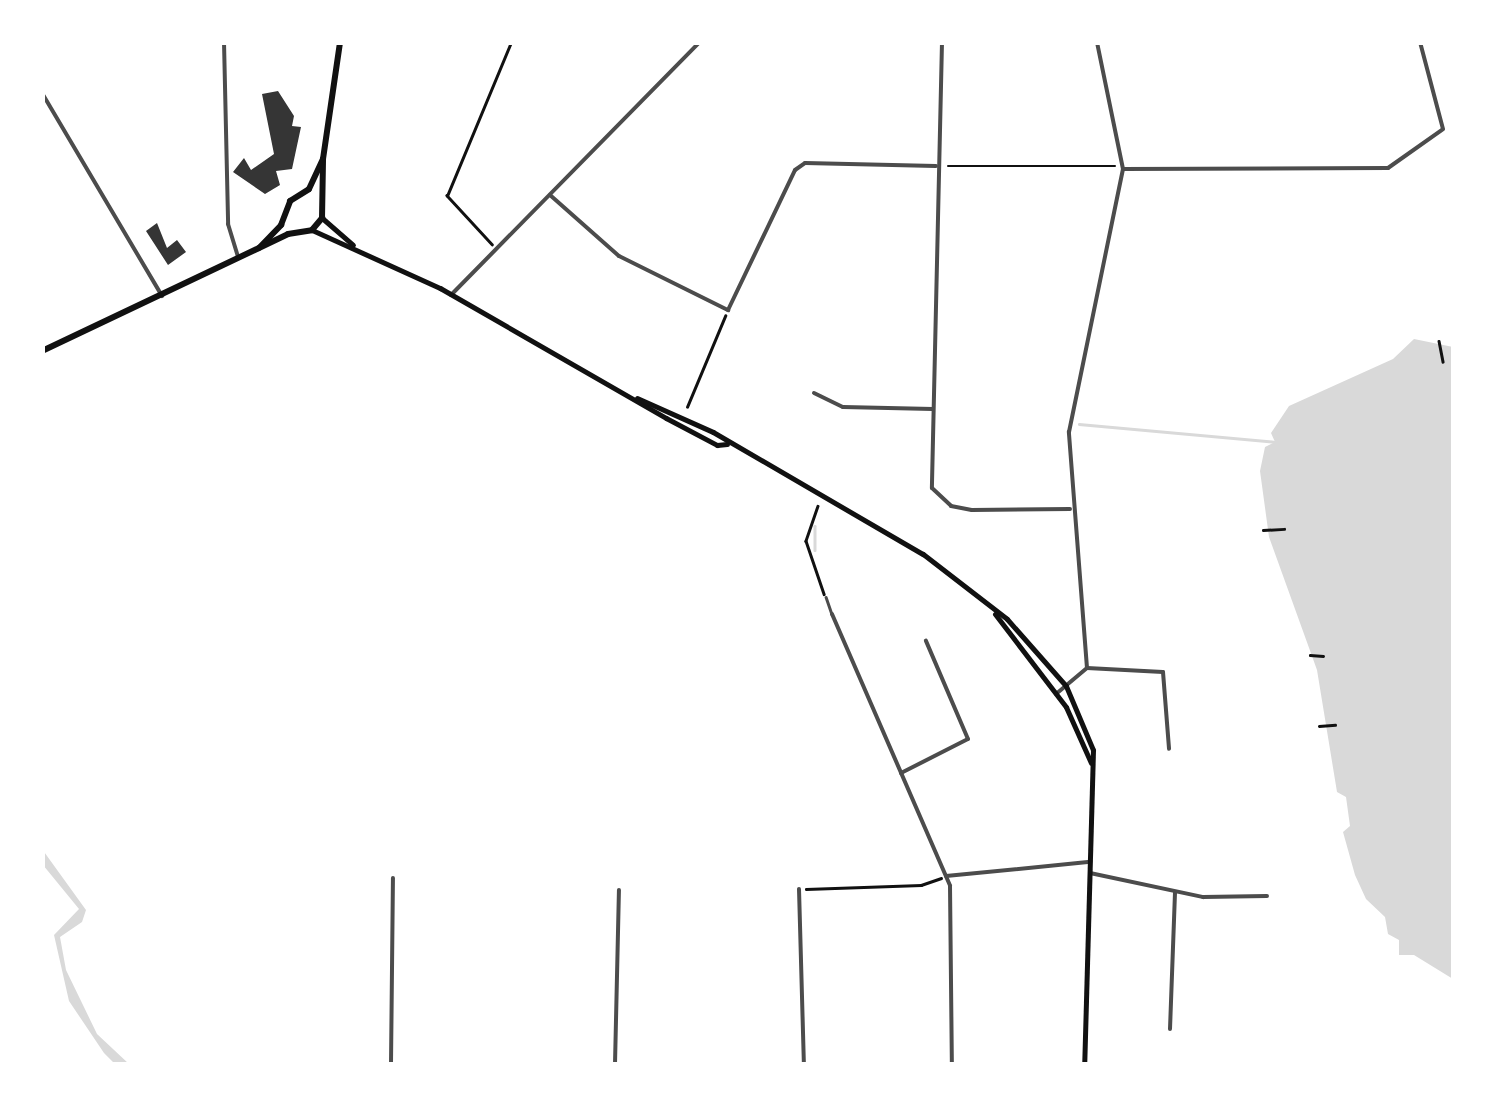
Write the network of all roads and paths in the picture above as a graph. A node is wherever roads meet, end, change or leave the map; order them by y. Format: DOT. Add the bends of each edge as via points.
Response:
graph roads {
  1 [pos="224,42"];
  2 [pos="340,42"];
  3 [pos="511,42"];
  4 [pos="700,42"];
  5 [pos="942,42"];
  6 [pos="1097,42"];
  7 [pos="1420,42"];
  8 [pos="42,93"];
  9 [pos="324,159"];
  10 [pos="936,166"];
  11 [pos="1123,169"];
  12 [pos="303,194"];
  13 [pos="550,194"];
  14 [pos="320,203"];
  15 [pos="286,214"];
  16 [pos="322,218"];
  17 [pos="298,230"];
  18 [pos="312,230"];
  19 [pos="355,247"];
  20 [pos="258,248"];
  21 [pos="496,250"];
  22 [pos="240,258"];
  23 [pos="452,295"];
  24 [pos="162,296"];
  25 [pos="728,310"];
  26 [pos="1439,341"];
  27 [pos="42,351"];
  28 [pos="1443,362"];
  29 [pos="814,393"];
  30 [pos="687,407"];
  31 [pos="933,410"];
  32 [pos="818,506"];
  33 [pos="1070,509"];
  34 [pos="1263,530"];
  35 [pos="1284,530"];
  36 [pos="826,597"];
  37 [pos="991,607"];
  38 [pos="832,614"];
  39 [pos="926,641"];
  40 [pos="1310,655"];
  41 [pos="1323,656"];
  42 [pos="1087,668"];
  43 [pos="1066,686"];
  44 [pos="1056,694"];
  45 [pos="1336,725"];
  46 [pos="1319,726"];
  47 [pos="1169,749"];
  48 [pos="1092,765"];
  49 [pos="901,773"];
  50 [pos="1090,862"];
  51 [pos="1090,873"];
  52 [pos="946,876"];
  53 [pos="392,878"];
  54 [pos="618,890"];
  55 [pos="799,890"];
  56 [pos="1174,892"];
  57 [pos="1267,896"];
  58 [pos="1170,1029"];
  59 [pos="391,1064"];
  60 [pos="615,1064"];
  61 [pos="804,1064"];
  62 [pos="952,1064"];
  63 [pos="1084,1064"];
  1 -- 22 [label="street" via="228,224"];
  2 -- 9 [label="main road"];
  3 -- 21 [label="path" via="447,196"];
  4 -- 13 [label="street"];
  5 -- 10 [label="street"];
  6 -- 11 [label="street"];
  7 -- 11 [label="street" via="1443,130 1388,168"];
  8 -- 24 [label="street"];
  9 -- 12 [label="main road"];
  9 -- 14 [label="main road"];
  10 -- 11 [label="path"];
  10 -- 25 [label="street" via="805,163 795,170"];
  10 -- 31 [label="street"];
  11 -- 33 [label="street" via="1069,432"];
  12 -- 14 [label="main road"];
  12 -- 15 [label="main road" via="290,201"];
  13 -- 21 [label="street"];
  13 -- 25 [label="street" via="619,256"];
  14 -- 16 [label="main road"];
  15 -- 17 [label="main road"];
  15 -- 20 [label="main road"];
  16 -- 18 [label="main road"];
  16 -- 19 [label="main road"];
  17 -- 18 [label="main road"];
  17 -- 20 [label="main road"];
  18 -- 19 [label="main road"];
  19 -- 23 [label="main road"];
  20 -- 22 [label="main road"];
  21 -- 23 [label="street"];
  22 -- 24 [label="main road"];
  23 -- 37 [label="main road" via="923,554"];
  24 -- 27 [label="main road"];
  25 -- 30 [label="path"];
  26 -- 28 [label="path"];
  29 -- 31 [label="street" via="843,407"];
  31 -- 33 [label="street" via="932,488 939,499 972,510"];
  32 -- 36 [label="path" via="806,540"];
  33 -- 42 [label="street"];
  34 -- 35 [label="path"];
  36 -- 38 [label="lane"];
  37 -- 43 [label="main road"];
  37 -- 44 [label="main road"];
  38 -- 49 [label="street"];
  39 -- 49 [label="street" via="968,739"];
  40 -- 41 [label="path"];
  42 -- 43 [label="street"];
  42 -- 47 [label="street" via="1163,672"];
  43 -- 44 [label="street"];
  43 -- 48 [label="main road" via="1089,732"];
  44 -- 48 [label="main road"];
  45 -- 46 [label="path"];
  48 -- 50 [label="main road"];
  49 -- 52 [label="street"];
  50 -- 51 [label="main road"];
  50 -- 52 [label="street"];
  51 -- 56 [label="street"];
  51 -- 63 [label="main road"];
  52 -- 55 [label="path" via="921,885"];
  52 -- 62 [label="street"];
  53 -- 59 [label="street"];
  54 -- 60 [label="street"];
  55 -- 61 [label="street"];
  56 -- 57 [label="street"];
  56 -- 58 [label="street"];
}
